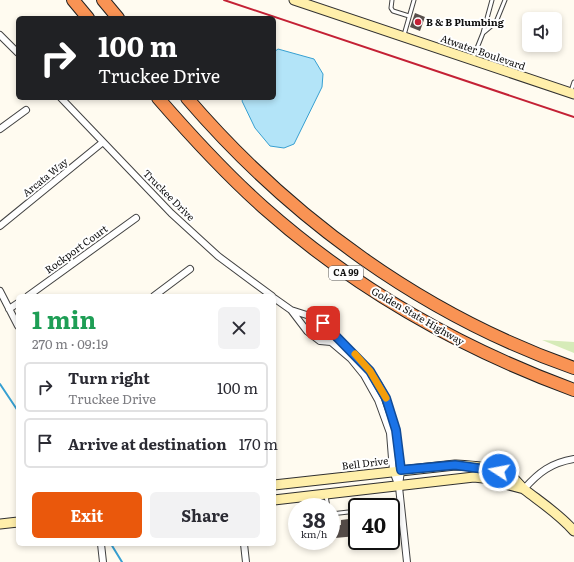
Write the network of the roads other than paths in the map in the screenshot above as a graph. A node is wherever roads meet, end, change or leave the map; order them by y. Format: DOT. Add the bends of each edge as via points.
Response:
graph roads {
  1 [pos="73,0"];
  2 [pos="103,0"];
  3 [pos="294,0"];
  4 [pos="392,0"];
  5 [pos="414,0"];
  6 [pos="492,0"];
  7 [pos="505,0"];
  8 [pos="86,16"];
  9 [pos="116,16"];
  10 [pos="409,16"];
  11 [pos="483,32"];
  12 [pos="0,34"];
  13 [pos="404,37"];
  14 [pos="16,51"];
  15 [pos="472,60"];
  16 [pos="574,82"];
  17 [pos="572,94"];
  18 [pos="63,100"];
  19 [pos="160,100"];
  20 [pos="189,100"];
  21 [pos="26,110"];
  22 [pos="0,129"];
  23 [pos="104,142"];
  24 [pos="136,218"];
  25 [pos="0,226"];
  26 [pos="190,269"];
  27 [pos="0,291"];
  28 [pos="31,294"];
  29 [pos="157,294"];
  30 [pos="267,294"];
  31 [pos="276,300"];
  32 [pos="16,304"];
  33 [pos="9,309"];
  34 [pos="291,310"];
  35 [pos="316,318"];
  36 [pos="16,322"];
  37 [pos="330,328"];
  38 [pos="307,331"];
  39 [pos="320,341"];
  40 [pos="360,365"];
  41 [pos="574,368"];
  42 [pos="574,390"];
  43 [pos="389,408"];
  44 [pos="382,410"];
  45 [pos="574,459"];
  46 [pos="397,471"];
  47 [pos="276,485"];
  48 [pos="399,486"];
  49 [pos="524,489"];
  50 [pos="326,494"];
  51 [pos="327,498"];
  52 [pos="276,500"];
  53 [pos="400,518"];
  54 [pos="403,518"];
  55 [pos="16,522"];
  56 [pos="0,524"];
  57 [pos="574,531"];
  58 [pos="102,546"];
  59 [pos="244,546"];
  60 [pos="103,562"];
  61 [pos="246,562"];
  62 [pos="407,562"];
  1 -- 8 [label="highway"];
  2 -- 9 [label="highway"];
  3 -- 13 [label="street, Atwater Boulevard"];
  4 -- 10 [label="lane" via="393,11"];
  5 -- 10 [label="lane"];
  6 -- 11 [label="lane"];
  7 -- 11 [label="lane" via="496,22"];
  10 -- 13 [label="lane"];
  11 -- 15 [label="lane"];
  12 -- 14 [label="street"];
  13 -- 15 [label="street, Atwater Boulevard"];
  15 -- 17 [label="street, Atwater Boulevard"];
  16 -- 17 [label="lane"];
  18 -- 23 [label="street, Truckee Drive"];
  19 -- 42 [label="highway, Golden State Highway / CA 99" via="212,158 262,207 347,273 448,335 500,361"];
  20 -- 41 [label="highway, Golden State Highway / CA 99" via="280,194 308,218 374,266 430,302 470,323 504,340"];
  21 -- 22 [label="street"];
  23 -- 25 [label="street, Arcata Way"];
  23 -- 30 [label="street, Truckee Drive" via="171,213 218,256"];
  24 -- 28 [label="street, Rockport Court"];
  26 -- 29 [label="street"];
  27 -- 33 [label="street"];
  31 -- 34 [label="street, Truckee Drive"];
  32 -- 33 [label="street"];
  33 -- 36 [label="street"];
  34 -- 35 [label="street, Truckee Drive"];
  34 -- 38 [label="street, Truckee Drive"];
  35 -- 37 [label="street, Truckee Drive"];
  35 -- 38 [label="street" via="308,322"];
  37 -- 39 [label="street" via="328,336"];
  37 -- 40 [label="street, Truckee Drive"];
  38 -- 39 [label="street, Truckee Drive"];
  39 -- 40 [label="street, Truckee Drive" via="331,342"];
  40 -- 43 [label="street, Truckee Drive" via="379,385"];
  40 -- 44 [label="street, Truckee Drive"];
  43 -- 44 [label="street"];
  43 -- 46 [label="street, Truckee Drive" via="396,430"];
  44 -- 46 [label="street, Truckee Drive" via="390,433"];
  45 -- 49 [label="street" via="543,469"];
  46 -- 47 [label="street, Bell Drive"];
  46 -- 48 [label="street, Truckee Drive"];
  46 -- 49 [label="street, Bell Drive" via="455,465 478,467 511,476"];
  48 -- 49 [label="street, Bell Drive" via="483,478"];
  48 -- 50 [label="street, Bell Drive"];
  48 -- 54 [label="street, Truckee Drive"];
  49 -- 57 [label="street, Bell Drive" via="551,508"];
  50 -- 51 [label="lane"];
  50 -- 52 [label="street, Bell Drive"];
  53 -- 54 [label="lane"];
  54 -- 62 [label="street, Truckee Drive"];
  55 -- 56 [label="street"];
  58 -- 60 [label="street"];
  59 -- 61 [label="street"];
}
